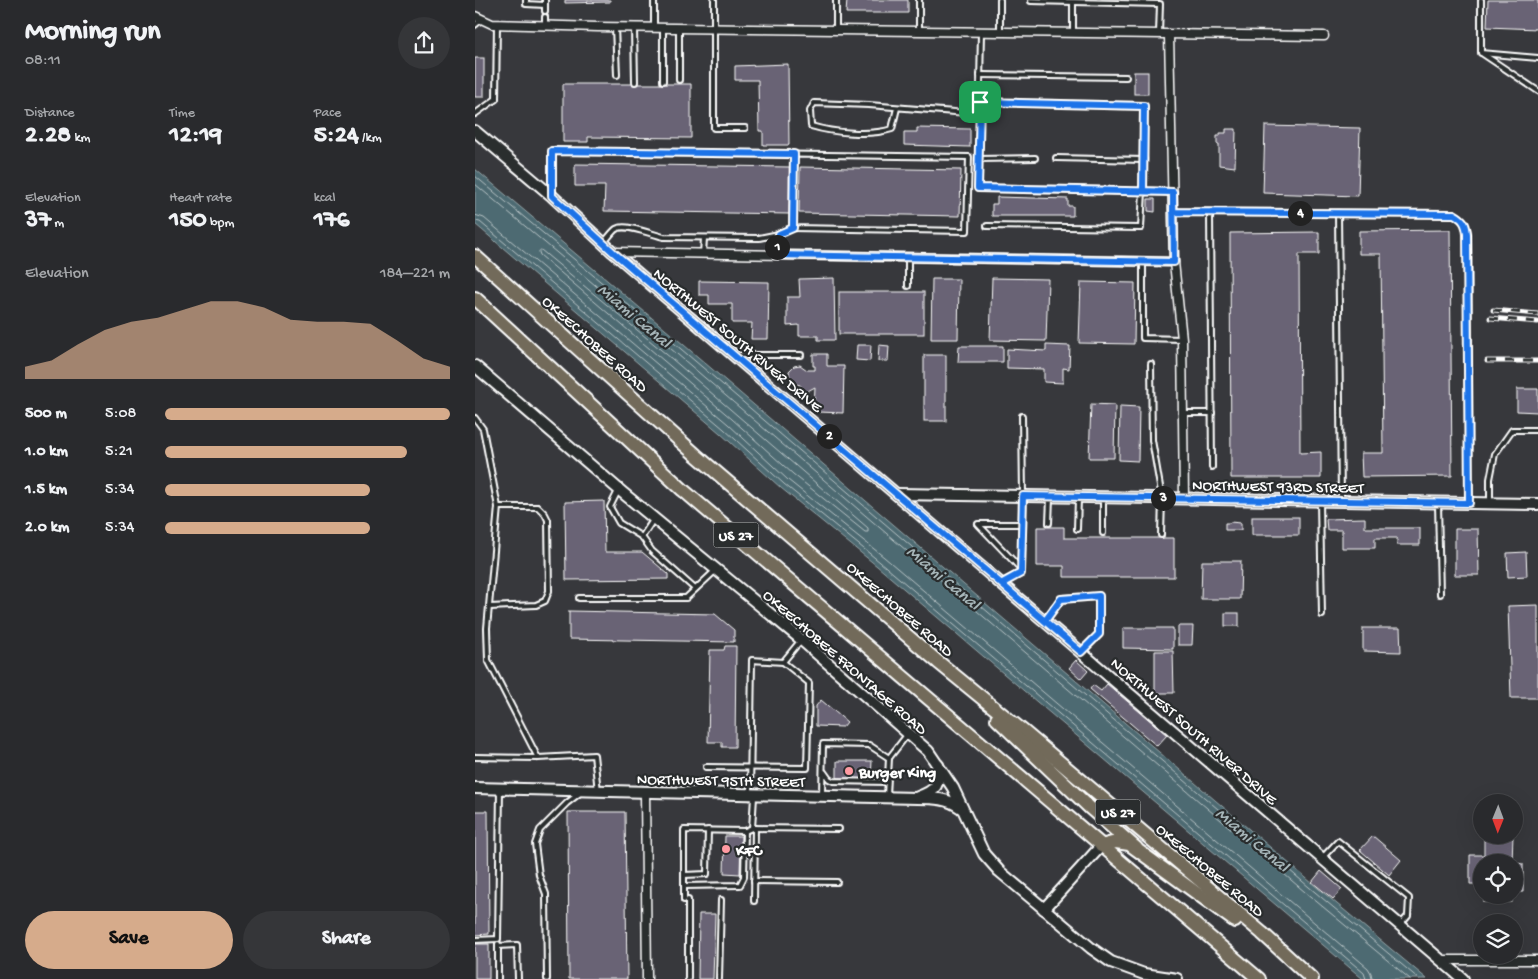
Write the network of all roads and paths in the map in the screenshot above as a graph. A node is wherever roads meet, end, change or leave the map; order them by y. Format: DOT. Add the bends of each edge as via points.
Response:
graph roads {
  1 [pos="526,0"];
  2 [pos="654,0"];
  3 [pos="714,0"];
  4 [pos="836,0"];
  5 [pos="919,0"];
  6 [pos="1000,0"];
  7 [pos="1481,0"];
  8 [pos="545,2"];
  9 [pos="1031,2"];
  10 [pos="1073,2"];
  11 [pos="1160,2"];
  12 [pos="545,11"];
  13 [pos="545,17"];
  14 [pos="477,21"];
  15 [pos="497,24"];
  16 [pos="545,26"];
  17 [pos="615,27"];
  18 [pos="634,28"];
  19 [pos="653,28"];
  20 [pos="663,28"];
  21 [pos="679,28"];
  22 [pos="714,29"];
  23 [pos="836,30"];
  24 [pos="919,31"];
  25 [pos="981,32"];
  26 [pos="1000,32"];
  27 [pos="1073,33"];
  28 [pos="1159,34"];
  29 [pos="1169,34"];
  30 [pos="1324,36"];
  31 [pos="1481,53"];
  32 [pos="1538,58"];
  33 [pos="617,75"];
  34 [pos="980,75"];
  35 [pos="1126,77"];
  36 [pos="679,80"];
  37 [pos="663,81"];
  38 [pos="635,82"];
  39 [pos="1538,91"];
  40 [pos="980,102"];
  41 [pos="897,108"];
  42 [pos="475,114"];
  43 [pos="979,114"];
  44 [pos="745,128"];
  45 [pos="475,131"];
  46 [pos="794,154"];
  47 [pos="1035,158"];
  48 [pos="1056,158"];
  49 [pos="978,159"];
  50 [pos="1144,160"];
  51 [pos="1143,191"];
  52 [pos="1173,192"];
  53 [pos="552,196"];
  54 [pos="1173,212"];
  55 [pos="1210,213"];
  56 [pos="1338,213"];
  57 [pos="987,226"];
  58 [pos="793,228"];
  59 [pos="779,234"];
  60 [pos="704,238"];
  61 [pos="603,243"];
  62 [pos="613,252"];
  63 [pos="703,254"];
  64 [pos="776,255"];
  65 [pos="475,256"];
  66 [pos="908,257"];
  67 [pos="1143,262"];
  68 [pos="1174,262"];
  69 [pos="908,286"];
  70 [pos="475,293"];
  71 [pos="475,298"];
  72 [pos="500,321"];
  73 [pos="1182,339"];
  74 [pos="734,355"];
  75 [pos="801,355"];
  76 [pos="1151,364"];
  77 [pos="475,366"];
  78 [pos="1183,413"];
  79 [pos="1211,413"];
  80 [pos="1022,416"];
  81 [pos="475,418"];
  82 [pos="1538,430"];
  83 [pos="1212,467"];
  84 [pos="619,490"];
  85 [pos="897,494"];
  86 [pos="1023,496"];
  87 [pos="1050,496"];
  88 [pos="1078,496"];
  89 [pos="1103,497"];
  90 [pos="1162,498"];
  91 [pos="1184,498"];
  92 [pos="1319,501"];
  93 [pos="1341,501"];
  94 [pos="1438,503"];
  95 [pos="1469,503"];
  96 [pos="1490,504"];
  97 [pos="1538,504"];
  98 [pos="498,507"];
  99 [pos="653,518"];
  100 [pos="1049,523"];
  101 [pos="1022,524"];
  102 [pos="1077,529"];
  103 [pos="1103,533"];
  104 [pos="1161,536"];
  105 [pos="642,537"];
  106 [pos="1021,569"];
  107 [pos="717,570"];
  108 [pos="1001,584"];
  109 [pos="695,589"];
  110 [pos="1440,594"];
  111 [pos="579,598"];
  112 [pos="490,607"];
  113 [pos="1322,615"];
  114 [pos="1045,621"];
  115 [pos="801,640"];
  116 [pos="1081,652"];
  117 [pos="783,662"];
  118 [pos="938,662"];
  119 [pos="909,733"];
  120 [pos="475,758"];
  121 [pos="538,758"];
  122 [pos="889,758"];
  123 [pos="938,764"];
  124 [pos="706,767"];
  125 [pos="750,768"];
  126 [pos="823,770"];
  127 [pos="887,782"];
  128 [pos="475,788"];
  129 [pos="500,789"];
  130 [pos="584,790"];
  131 [pos="598,791"];
  132 [pos="645,792"];
  133 [pos="752,794"];
  134 [pos="822,796"];
  135 [pos="887,797"];
  136 [pos="917,798"];
  137 [pos="1090,808"];
  138 [pos="963,810"];
  139 [pos="754,828"];
  140 [pos="839,829"];
  141 [pos="708,830"];
  142 [pos="745,831"];
  143 [pos="1101,846"];
  144 [pos="1136,848"];
  145 [pos="1322,858"];
  146 [pos="684,875"];
  147 [pos="754,881"];
  148 [pos="837,882"];
  149 [pos="684,886"];
  150 [pos="721,900"];
  151 [pos="753,901"];
  152 [pos="1044,909"];
  153 [pos="1400,926"];
  154 [pos="498,939"];
  155 [pos="475,940"];
  156 [pos="498,946"];
  157 [pos="1441,960"];
  158 [pos="1538,960"];
  159 [pos="1296,966"];
  160 [pos="498,979"];
  161 [pos="518,979"];
  162 [pos="547,979"];
  163 [pos="647,979"];
  164 [pos="688,979"];
  165 [pos="719,979"];
  166 [pos="1177,979"];
  167 [pos="1259,979"];
  168 [pos="1312,979"];
  169 [pos="1463,979"];
  1 -- 8 [label="lane" via="526,4"];
  2 -- 19 [label="lane"];
  3 -- 22 [label="lane"];
  4 -- 23 [label="lane"];
  5 -- 24 [label="lane"];
  6 -- 26 [label="lane"];
  7 -- 31 [label="lane"];
  8 -- 12 [label="lane"];
  9 -- 10 [label="lane"];
  10 -- 11 [label="lane"];
  10 -- 27 [label="lane"];
  11 -- 28 [label="lane"];
  13 -- 16 [label="lane"];
  14 -- 15 [label="street"];
  15 -- 16 [label="street"];
  15 -- 42 [label="lane" via="496,99"];
  16 -- 17 [label="street"];
  17 -- 18 [label="street"];
  17 -- 33 [label="lane"];
  18 -- 19 [label="street"];
  18 -- 38 [label="lane"];
  19 -- 20 [label="street"];
  20 -- 21 [label="street"];
  20 -- 37 [label="lane"];
  21 -- 22 [label="street"];
  21 -- 36 [label="lane"];
  22 -- 23 [label="street"];
  22 -- 44 [label="lane" via="714,128"];
  23 -- 24 [label="street"];
  24 -- 25 [label="street"];
  25 -- 26 [label="street"];
  25 -- 34 [label="lane"];
  26 -- 27 [label="street"];
  27 -- 28 [label="street"];
  28 -- 29 [label="street"];
  29 -- 30 [label="street"];
  29 -- 52 [label="street"];
  31 -- 32 [label="lane"];
  31 -- 39 [label="lane"];
  34 -- 35 [label="lane"];
  34 -- 40 [label="lane"];
  40 -- 43 [label="lane"];
  40 -- 50 [label="lane" via="1144,106"];
  41 -- 41 [label="lane" via="814,103 810,112 811,126 823,130 884,132 892,129"];
  41 -- 43 [label="lane"];
  43 -- 49 [label="lane"];
  45 -- 53 [label="street, NORTHWEST SOUTH RIVER DRIVE"];
  46 -- 53 [label="lane" via="552,151"];
  46 -- 58 [label="lane"];
  46 -- 58 [label="lane" via="969,157 967,231"];
  47 -- 49 [label="lane"];
  48 -- 50 [label="lane"];
  49 -- 51 [label="lane" via="978,188"];
  50 -- 51 [label="lane"];
  51 -- 52 [label="lane"];
  51 -- 57 [label="lane" via="1141,228"];
  52 -- 54 [label="street"];
  53 -- 61 [label="street, NORTHWEST SOUTH RIVER DRIVE"];
  54 -- 55 [label="lane"];
  54 -- 68 [label="street"];
  55 -- 56 [label="lane"];
  55 -- 79 [label="lane"];
  56 -- 93 [label="lane"];
  56 -- 95 [label="lane" via="1454,214 1466,225"];
  58 -- 59 [label="lane"];
  59 -- 60 [label="lane" via="759,238"];
  59 -- 64 [label="lane"];
  60 -- 61 [label="lane" via="664,237 621,228"];
  60 -- 63 [label="lane"];
  61 -- 62 [label="street, NORTHWEST SOUTH RIVER DRIVE"];
  62 -- 63 [label="street"];
  62 -- 74 [label="street, NORTHWEST SOUTH RIVER DRIVE"];
  63 -- 64 [label="street"];
  64 -- 66 [label="street"];
  65 -- 118 [label="highway, OKEECHOBEE ROAD / US 27" via="696,454"];
  66 -- 67 [label="street"];
  66 -- 69 [label="lane"];
  67 -- 68 [label="street"];
  67 -- 73 [label="lane" via="1143,338"];
  68 -- 73 [label="street"];
  70 -- 72 [label="highway"];
  71 -- 72 [label="highway, US 27"];
  72 -- 143 [label="highway, US 27" via="683,490"];
  73 -- 78 [label="street"];
  74 -- 75 [label="lane"];
  74 -- 85 [label="street, NORTHWEST SOUTH RIVER DRIVE"];
  76 -- 90 [label="lane" via="1151,440"];
  77 -- 84 [label="street, OKEECHOBEE FRONTAGE ROAD"];
  78 -- 79 [label="lane"];
  78 -- 91 [label="street"];
  79 -- 83 [label="lane"];
  80 -- 86 [label="lane"];
  81 -- 98 [label="lane" via="483,429"];
  82 -- 96 [label="lane" via="1512,430 1495,454"];
  84 -- 99 [label="street, OKEECHOBEE FRONTAGE ROAD"];
  84 -- 105 [label="lane" via="611,507 619,523"];
  85 -- 86 [label="street, NORTHWEST 93RD STREET"];
  85 -- 108 [label="street, NORTHWEST SOUTH RIVER DRIVE"];
  86 -- 87 [label="street, NORTHWEST 93RD STREET"];
  86 -- 101 [label="lane"];
  87 -- 88 [label="street, NORTHWEST 93RD STREET"];
  87 -- 100 [label="lane"];
  88 -- 89 [label="street, NORTHWEST 93RD STREET"];
  88 -- 102 [label="lane"];
  89 -- 90 [label="street, NORTHWEST 93RD STREET"];
  89 -- 103 [label="lane"];
  90 -- 91 [label="street, NORTHWEST 93RD STREET"];
  90 -- 104 [label="lane"];
  91 -- 92 [label="street, NORTHWEST 93RD STREET"];
  92 -- 93 [label="street, NORTHWEST 93RD STREET"];
  92 -- 113 [label="lane"];
  93 -- 94 [label="street, NORTHWEST 93RD STREET"];
  94 -- 95 [label="street, NORTHWEST 93RD STREET"];
  94 -- 110 [label="lane"];
  95 -- 96 [label="street, NORTHWEST 93RD STREET"];
  96 -- 97 [label="street, NORTHWEST 93RD STREET"];
  98 -- 112 [label="lane"];
  98 -- 112 [label="lane" via="538,507 545,514 548,520 549,591 545,601 536,605"];
  99 -- 105 [label="lane"];
  99 -- 107 [label="street, OKEECHOBEE FRONTAGE ROAD"];
  101 -- 106 [label="lane"];
  101 -- 106 [label="lane" via="978,524"];
  105 -- 109 [label="lane" via="652,551"];
  106 -- 108 [label="lane" via="1021,573"];
  107 -- 109 [label="lane"];
  107 -- 115 [label="street, OKEECHOBEE FRONTAGE ROAD"];
  108 -- 114 [label="street, NORTHWEST SOUTH RIVER DRIVE"];
  109 -- 111 [label="lane" via="686,598"];
  112 -- 121 [label="lane" via="488,660"];
  114 -- 116 [label="street, NORTHWEST SOUTH RIVER DRIVE"];
  114 -- 116 [label="lane" via="1061,599 1099,596 1099,634"];
  115 -- 117 [label="lane"];
  115 -- 119 [label="street, OKEECHOBEE FRONTAGE ROAD"];
  116 -- 145 [label="street, NORTHWEST SOUTH RIVER DRIVE"];
  117 -- 125 [label="lane" via="752,660"];
  117 -- 125 [label="lane" via="809,683 807,768"];
  118 -- 137 [label="highway"];
  118 -- 159 [label="highway, OKEECHOBEE ROAD / US 27" via="1247,921"];
  119 -- 122 [label="lane"];
  119 -- 123 [label="street, OKEECHOBEE FRONTAGE ROAD"];
  120 -- 121 [label="lane"];
  121 -- 131 [label="lane" via="595,755"];
  122 -- 126 [label="lane" via="869,745 823,744"];
  122 -- 127 [label="lane"];
  123 -- 136 [label="street" via="937,785 928,794"];
  123 -- 138 [label="street, OKEECHOBEE FRONTAGE ROAD"];
  124 -- 125 [label="lane"];
  125 -- 133 [label="lane"];
  126 -- 127 [label="lane" via="833,781"];
  126 -- 134 [label="lane"];
  127 -- 135 [label="lane"];
  128 -- 129 [label="street, NORTHWEST 95TH STREET"];
  129 -- 130 [label="street, NORTHWEST 95TH STREET"];
  129 -- 154 [label="lane"];
  130 -- 131 [label="street, NORTHWEST 95TH STREET"];
  130 -- 162 [label="lane" via="540,830 535,844 545,894"];
  131 -- 132 [label="street, NORTHWEST 95TH STREET"];
  132 -- 133 [label="street, NORTHWEST 95TH STREET"];
  132 -- 163 [label="street"];
  133 -- 134 [label="street, NORTHWEST 95TH STREET"];
  133 -- 139 [label="lane"];
  134 -- 135 [label="street, NORTHWEST 95TH STREET"];
  135 -- 136 [label="street, NORTHWEST 95TH STREET"];
  136 -- 138 [label="street, NORTHWEST 95TH STREET" via="943,799"];
  137 -- 143 [label="highway" via="1101,825"];
  137 -- 144 [label="highway"];
  138 -- 152 [label="street, OKEECHOBEE FRONTAGE ROAD" via="984,854"];
  139 -- 140 [label="lane"];
  139 -- 142 [label="lane"];
  139 -- 147 [label="lane"];
  141 -- 142 [label="lane"];
  141 -- 146 [label="lane" via="707,874"];
  141 -- 146 [label="lane" via="684,830"];
  142 -- 149 [label="lane" via="744,877 740,885"];
  143 -- 144 [label="highway" via="1123,842"];
  143 -- 152 [label="street"];
  143 -- 167 [label="highway, US 27"];
  144 -- 159 [label="highway"];
  145 -- 153 [label="street, NORTHWEST SOUTH RIVER DRIVE"];
  145 -- 153 [label="lane" via="1338,841 1409,898 1408,916"];
  146 -- 149 [label="lane"];
  147 -- 148 [label="lane"];
  147 -- 151 [label="lane"];
  149 -- 164 [label="lane"];
  150 -- 165 [label="lane"];
  152 -- 166 [label="street, OKEECHOBEE FRONTAGE ROAD" via="1111,962 1145,974"];
  153 -- 157 [label="street, NORTHWEST SOUTH RIVER DRIVE"];
  154 -- 155 [label="lane"];
  154 -- 156 [label="lane"];
  156 -- 160 [label="lane"];
  156 -- 161 [label="lane" via="517,945"];
  157 -- 158 [label="street"];
  157 -- 169 [label="street, NORTHWEST SOUTH RIVER DRIVE"];
  159 -- 168 [label="highway, OKEECHOBEE ROAD / US 27"];
}
